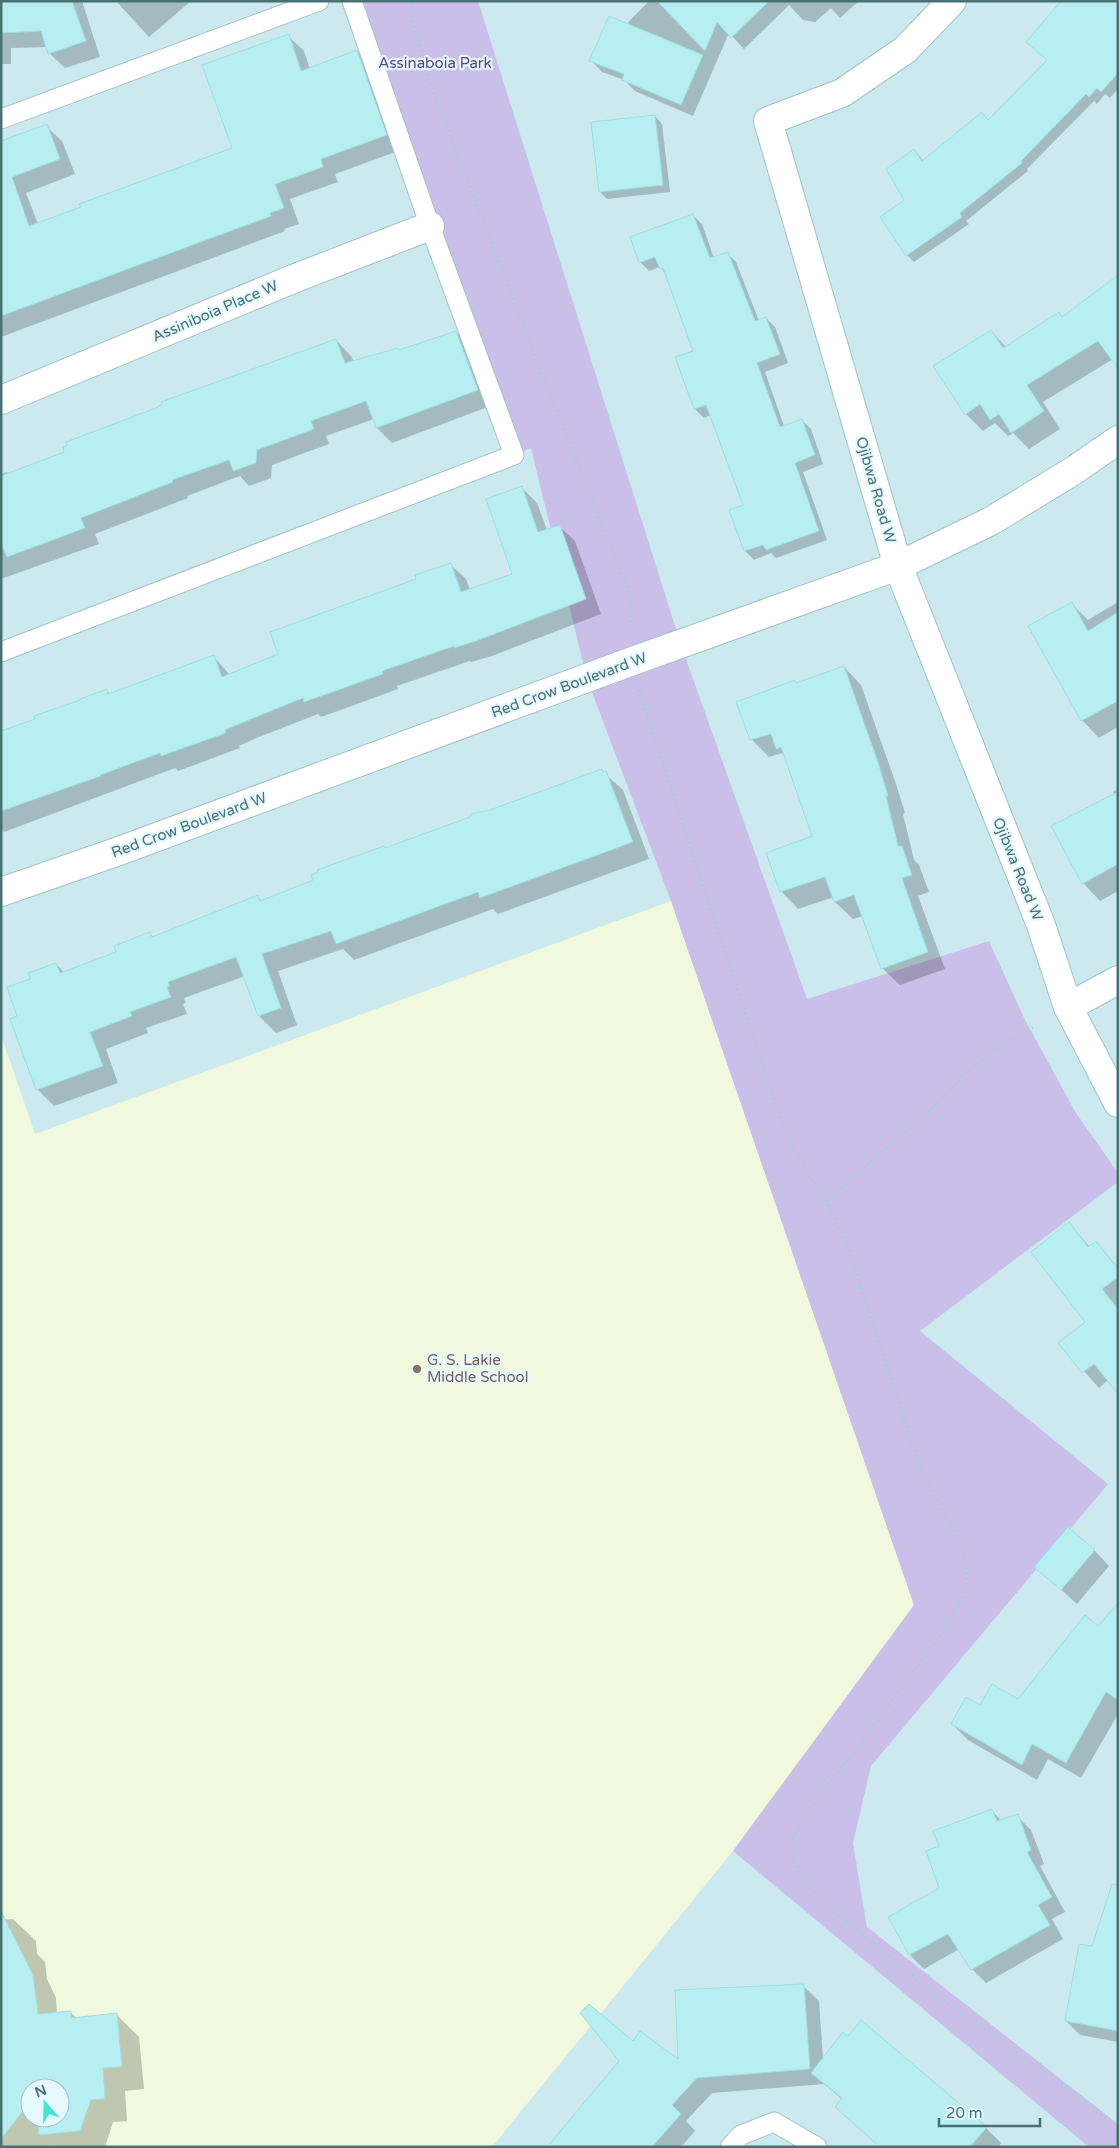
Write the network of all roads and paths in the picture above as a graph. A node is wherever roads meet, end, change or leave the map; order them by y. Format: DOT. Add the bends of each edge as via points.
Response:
graph roads {
  1 [pos="319,1"];
  2 [pos="352,1"];
  3 [pos="412,1"];
  4 [pos="952,1"];
  5 [pos="1,119"];
  6 [pos="430,226"];
  7 [pos="1,400"];
  8 [pos="1118,440"];
  9 [pos="898,566"];
  10 [pos="1,652"];
  11 [pos="630,662"];
  12 [pos="1,892"];
  13 [pos="1118,980"];
  14 [pos="1068,1007"];
  15 [pos="1036,1026"];
  16 [pos="1118,1103"];
  17 [pos="826,1201"];
  18 [pos="1118,2127"];
  19 [pos="730,2147"];
  20 [pos="816,2147"];
  1 -- 5 [label="lane"];
  2 -- 6 [label="lane"];
  3 -- 11 [label="path" via="413,21 427,74 630,593"];
  4 -- 9 [label="street, Ojibwa Road W" via="904,50 842,92 768,121"];
  6 -- 7 [label="street, Assiniboia Place W"];
  6 -- 10 [label="lane" via="514,455"];
  8 -- 9 [label="street, Red Crow Boulevard W" via="991,521"];
  9 -- 11 [label="street, Red Crow Boulevard W"];
  9 -- 14 [label="street, Ojibwa Road W" via="1041,925"];
  11 -- 12 [label="street, Red Crow Boulevard W"];
  11 -- 17 [label="path" via="774,1101 790,1140"];
  13 -- 14 [label="street"];
  14 -- 16 [label="street, Ojibwa Road W"];
  15 -- 17 [label="path" via="994,1049 934,1107"];
  17 -- 18 [label="path" via="848,1247 918,1462 963,1548 968,1584 950,1621 853,1755 808,1811 793,1838 792,1858 805,1884 836,1914 937,1996"];
  19 -- 20 [label="lane" via="741,2135 774,2122"];
}
